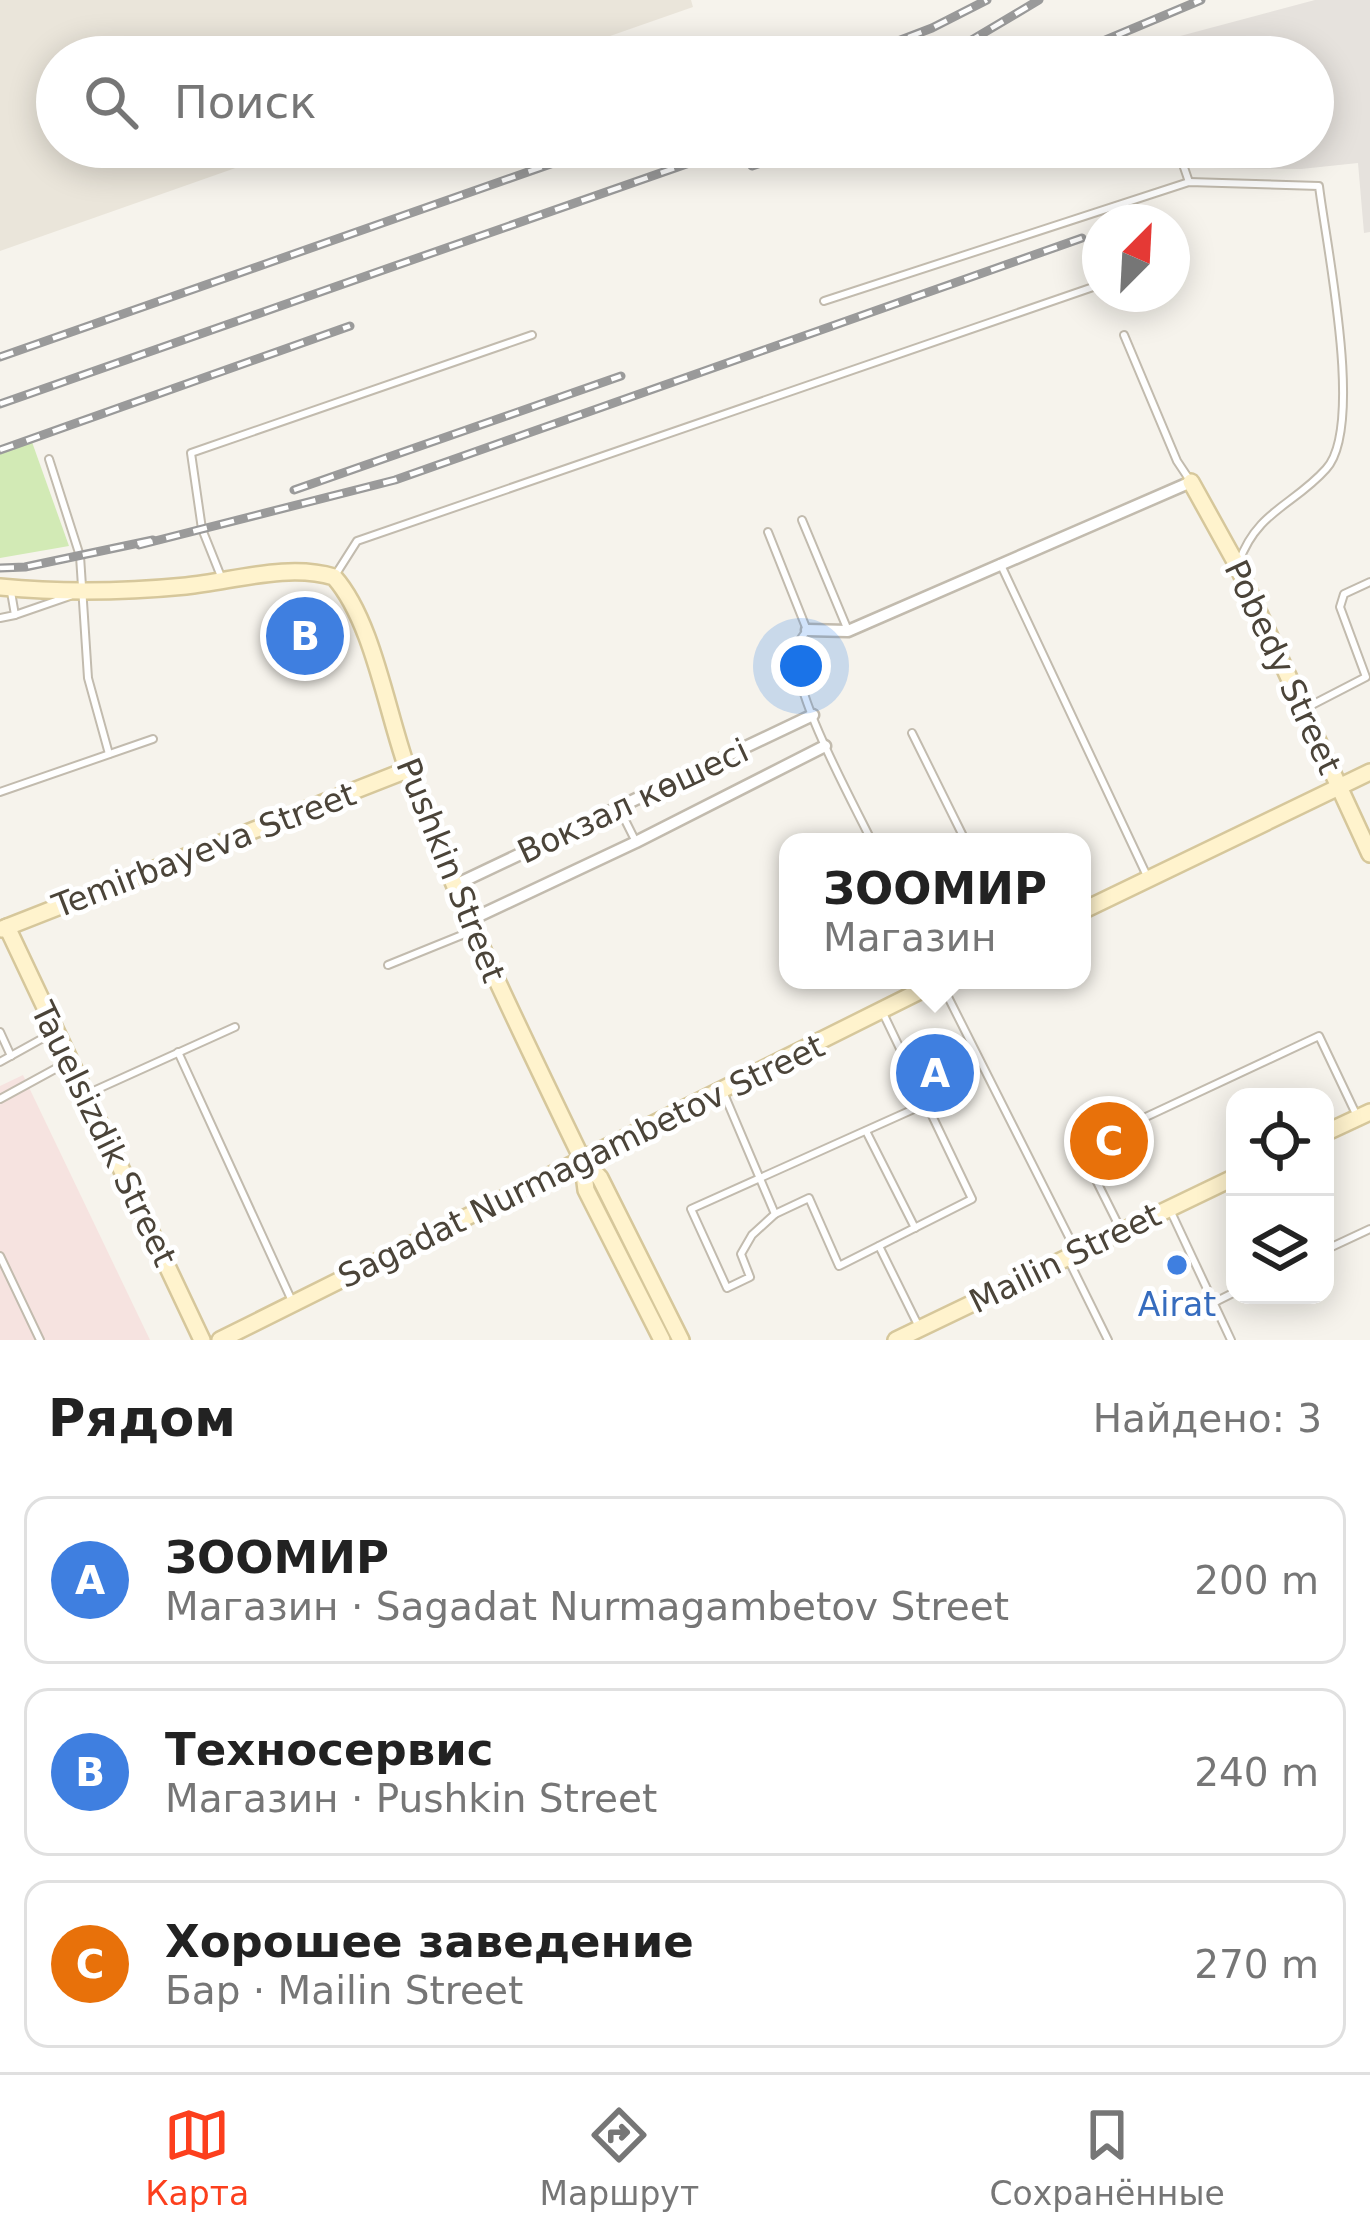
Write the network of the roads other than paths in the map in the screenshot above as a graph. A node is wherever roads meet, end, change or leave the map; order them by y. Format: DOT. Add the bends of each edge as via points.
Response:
graph roads {
  1 [pos="1184,168"];
  2 [pos="1189,182"];
  3 [pos="1082,291"];
  4 [pos="824,301"];
  5 [pos="532,335"];
  6 [pos="1124,335"];
  7 [pos="49,459"];
  8 [pos="1191,482"];
  9 [pos="802,520"];
  10 [pos="768,532"];
  11 [pos="1000,563"];
  12 [pos="1237,565"];
  13 [pos="334,577"];
  14 [pos="223,582"];
  15 [pos="1370,582"];
  16 [pos="5,587"];
  17 [pos="85,591"];
  18 [pos="15,616"];
  19 [pos="0,618"];
  20 [pos="807,630"];
  21 [pos="848,632"];
  22 [pos="1303,709"];
  23 [pos="813,716"];
  24 [pos="912,733"];
  25 [pos="153,739"];
  26 [pos="825,746"];
  27 [pos="109,754"];
  28 [pos="407,770"];
  29 [pos="1370,772"];
  30 [pos="1338,787"];
  31 [pos="0,792"];
  32 [pos="620,808"];
  33 [pos="868,833"];
  34 [pos="962,833"];
  35 [pos="636,842"];
  36 [pos="1370,854"];
  37 [pos="1148,879"];
  38 [pos="452,886"];
  39 [pos="1091,907"];
  40 [pos="470,926"];
  41 [pos="4,928"];
  42 [pos="388,965"];
  43 [pos="923,989"];
  44 [pos="944,989"];
  45 [pos="882,1011"];
  46 [pos="235,1027"];
  47 [pos="0,1033"];
  48 [pos="54,1033"];
  49 [pos="178,1052"];
  50 [pos="11,1057"];
  51 [pos="69,1061"];
  52 [pos="0,1062"];
  53 [pos="722,1091"];
  54 [pos="86,1094"];
  55 [pos="0,1099"];
  56 [pos="925,1104"];
  57 [pos="1364,1115"];
  58 [pos="1133,1123"];
  59 [pos="1334,1129"];
  60 [pos="866,1131"];
  61 [pos="582,1159"];
  62 [pos="1092,1172"];
  63 [pos="759,1178"];
  64 [pos="1226,1181"];
  65 [pos="1169,1208"];
  66 [pos="775,1214"];
  67 [pos="915,1228"];
  68 [pos="1370,1229"];
  69 [pos="1121,1232"];
  70 [pos="879,1246"];
  71 [pos="1334,1246"];
  72 [pos="1072,1255"];
  73 [pos="0,1256"];
  74 [pos="1226,1296"];
  75 [pos="1213,1303"];
  76 [pos="293,1304"];
  77 [pos="919,1329"];
  78 [pos="671,1339"];
  79 [pos="40,1340"];
  80 [pos="202,1340"];
  81 [pos="220,1340"];
  82 [pos="896,1340"];
  83 [pos="1108,1340"];
  84 [pos="1231,1340"];
  1 -- 2 [label="lane"];
  2 -- 4 [label="lane"];
  2 -- 12 [label="lane" via="1319,186 1346,399 1336,457 1256,526"];
  3 -- 13 [label="lane" via="357,542"];
  5 -- 14 [label="lane" via="191,453 202,529"];
  6 -- 8 [label="lane"];
  7 -- 17 [label="lane"];
  8 -- 11 [label="street"];
  8 -- 12 [label="street, Pobedy Street"];
  9 -- 21 [label="lane"];
  10 -- 20 [label="lane"];
  11 -- 21 [label="street"];
  11 -- 37 [label="lane"];
  12 -- 22 [label="street, Pobedy Street"];
  13 -- 14 [label="street" via="279,573"];
  13 -- 28 [label="street, Pushkin Street" via="355,608"];
  14 -- 17 [label="street"];
  15 -- 22 [label="lane" via="1344,594 1340,608 1366,676"];
  16 -- 17 [label="street"];
  16 -- 18 [label="lane"];
  17 -- 18 [label="lane"];
  17 -- 27 [label="lane" via="88,678"];
  18 -- 19 [label="lane"];
  20 -- 21 [label="street"];
  20 -- 23 [label="lane" via="796,648"];
  22 -- 30 [label="street, Pobedy Street"];
  23 -- 26 [label="lane"];
  23 -- 32 [label="street, Вокзал көшесі"];
  24 -- 34 [label="lane"];
  25 -- 27 [label="lane"];
  26 -- 33 [label="lane"];
  26 -- 35 [label="street, Вокзал көшесі"];
  27 -- 31 [label="lane"];
  28 -- 38 [label="street, Pushkin Street"];
  28 -- 41 [label="street, Temirbayeva Street"];
  29 -- 30 [label="street"];
  30 -- 36 [label="street, Pobedy Street"];
  30 -- 37 [label="street"];
  32 -- 35 [label="lane"];
  32 -- 38 [label="street, Вокзал көшесі"];
  35 -- 40 [label="street, Вокзал көшесі"];
  37 -- 39 [label="street"];
  38 -- 40 [label="street, Pushkin Street"];
  40 -- 42 [label="lane"];
  40 -- 61 [label="street, Pushkin Street"];
  41 -- 48 [label="street, Tauelsіzdіk Street"];
  43 -- 45 [label="street, Sagadat Nurmagambetov Street"];
  44 -- 72 [label="lane"];
  45 -- 53 [label="street, Sagadat Nurmagambetov Street"];
  45 -- 56 [label="lane"];
  46 -- 49 [label="lane"];
  47 -- 50 [label="lane"];
  48 -- 50 [label="lane"];
  48 -- 51 [label="street, Tauelsіzdіk Street"];
  49 -- 54 [label="lane"];
  49 -- 76 [label="lane"];
  50 -- 52 [label="lane"];
  51 -- 54 [label="street, Tauelsіzdіk Street"];
  51 -- 55 [label="lane"];
  53 -- 61 [label="street, Sagadat Nurmagambetov Street"];
  53 -- 63 [label="lane"];
  54 -- 80 [label="street, Tauelsіzdіk Street"];
  56 -- 60 [label="lane"];
  56 -- 67 [label="lane" via="973,1199"];
  57 -- 58 [label="lane" via="1319,1036"];
  57 -- 59 [label="street"];
  60 -- 63 [label="lane"];
  60 -- 67 [label="lane"];
  61 -- 76 [label="street, Sagadat Nurmagambetov Street"];
  61 -- 78 [label="street"];
  62 -- 69 [label="lane"];
  63 -- 66 [label="lane"];
  63 -- 66 [label="lane" via="691,1209 727,1288 750,1277 740,1254"];
  64 -- 65 [label="street, Mailin Street"];
  65 -- 69 [label="street, Mailin Street"];
  65 -- 75 [label="lane"];
  66 -- 70 [label="lane" via="809,1198 839,1267"];
  67 -- 70 [label="lane"];
  68 -- 71 [label="lane"];
  69 -- 72 [label="street, Mailin Street"];
  70 -- 77 [label="lane"];
  72 -- 77 [label="street, Mailin Street"];
  72 -- 83 [label="lane"];
  73 -- 79 [label="lane"];
  74 -- 75 [label="lane"];
  75 -- 84 [label="lane"];
  76 -- 81 [label="street, Sagadat Nurmagambetov Street"];
  77 -- 82 [label="street, Mailin Street"];
}
